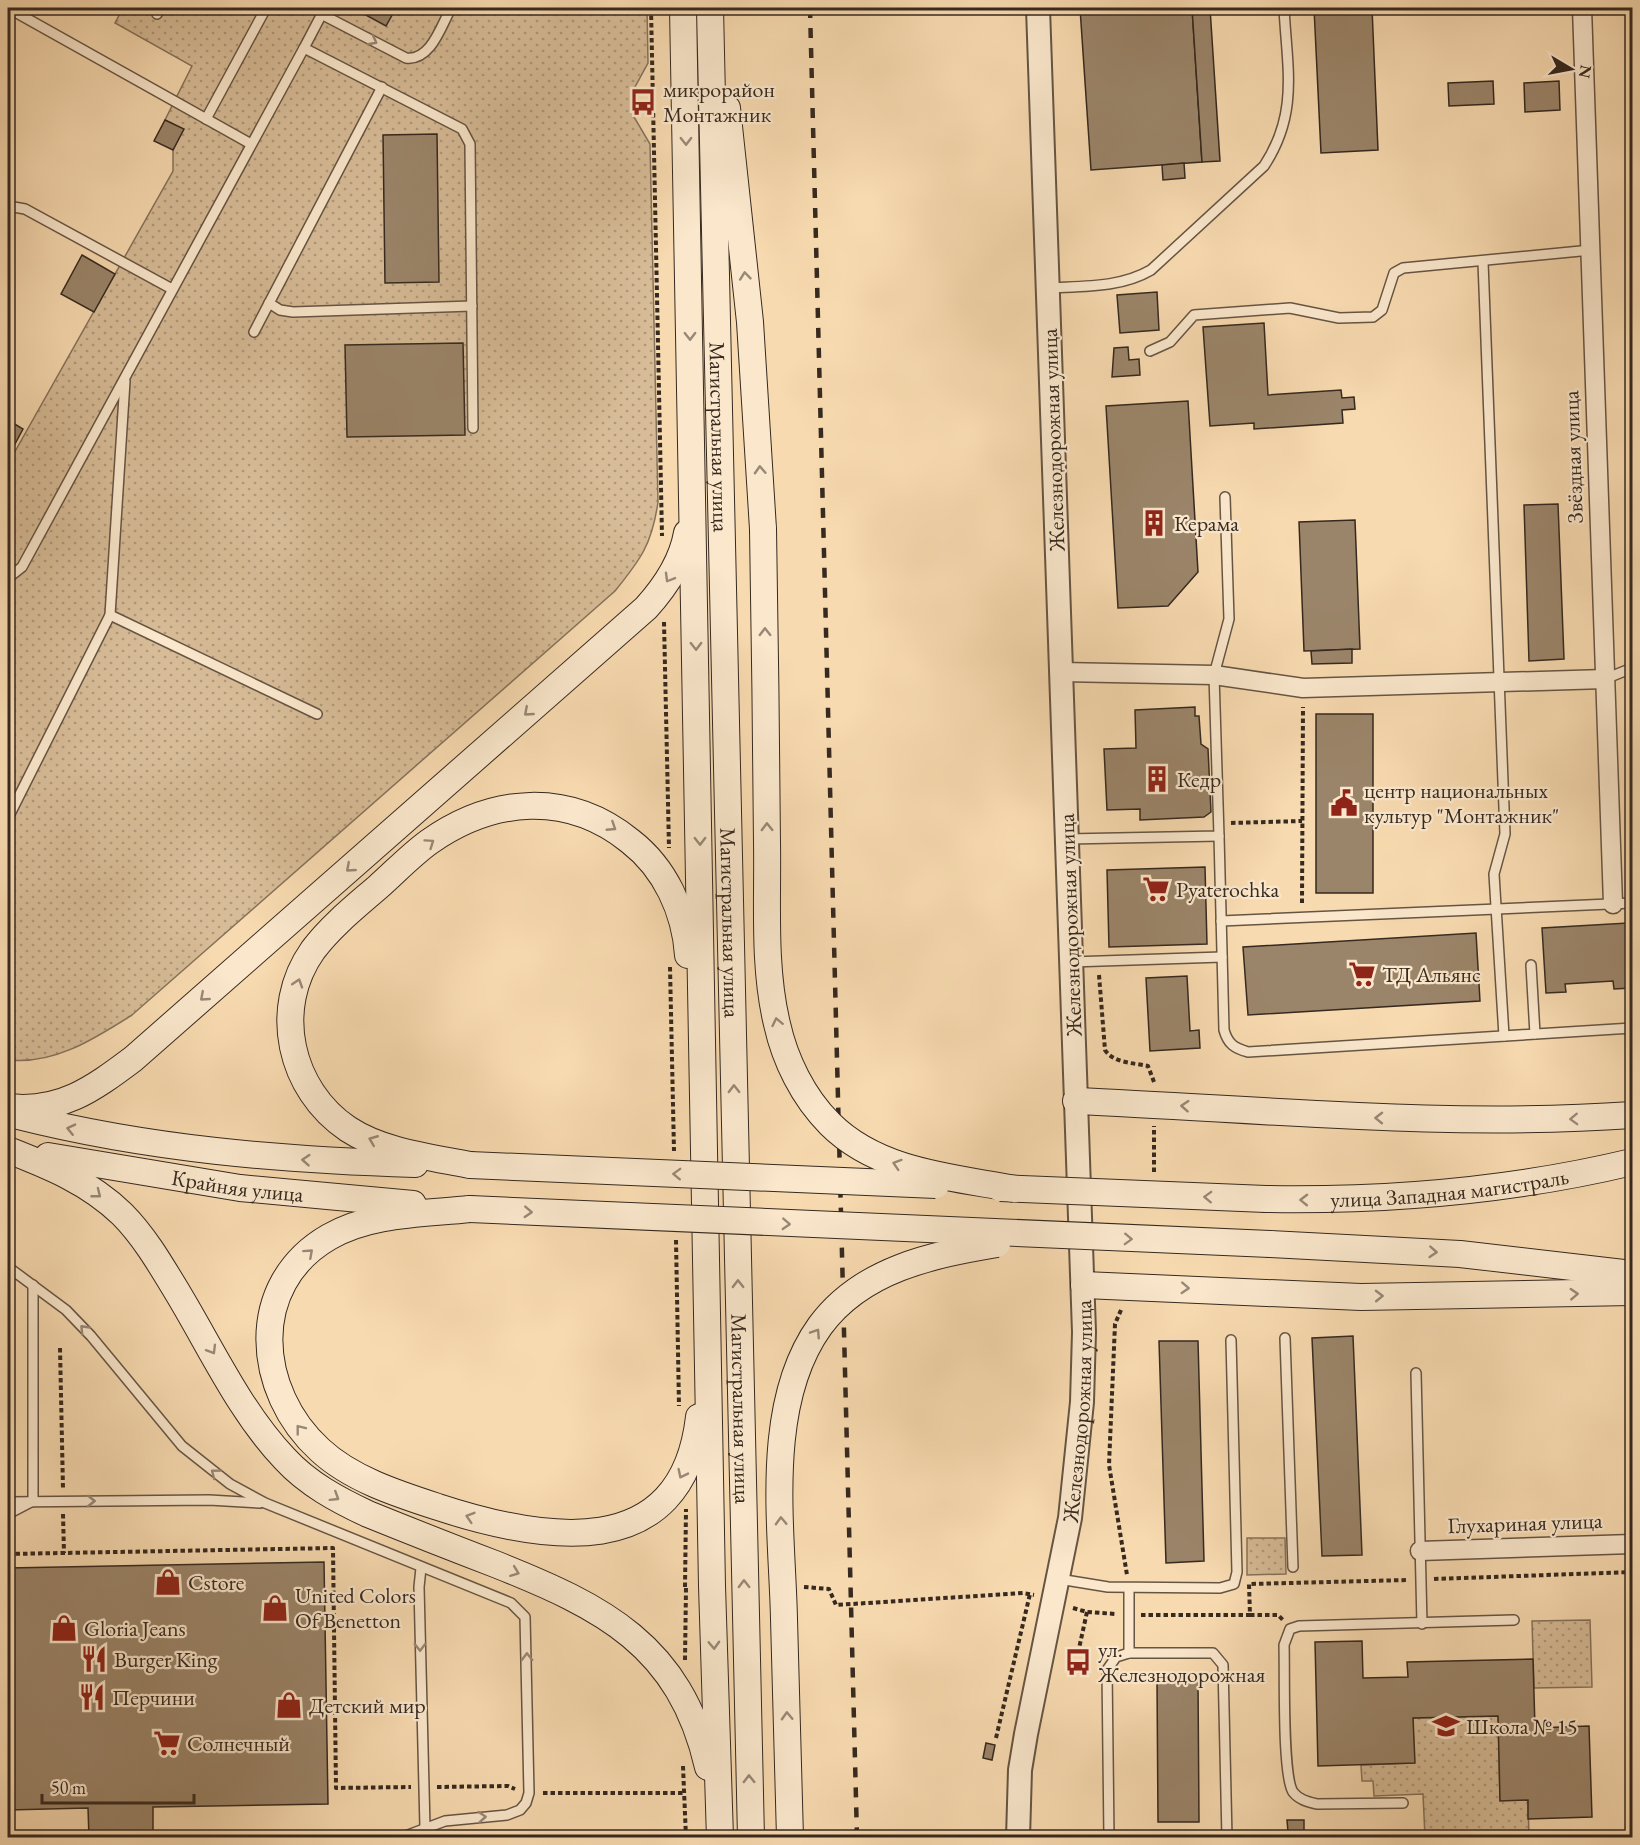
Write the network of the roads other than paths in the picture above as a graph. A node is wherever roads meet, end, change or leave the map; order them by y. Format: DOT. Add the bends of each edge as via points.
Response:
graph roads {
  1 [pos="8,8"];
  2 [pos="266,8"];
  3 [pos="451,8"];
  4 [pos="683,8"];
  5 [pos="710,8"];
  6 [pos="717,8"];
  7 [pos="1038,8"];
  8 [pos="1284,8"];
  9 [pos="1582,8"];
  10 [pos="323,11"];
  11 [pos="304,48"];
  12 [pos="382,87"];
  13 [pos="206,119"];
  14 [pos="251,144"];
  15 [pos="8,206"];
  16 [pos="1591,250"];
  17 [pos="1483,261"];
  18 [pos="1048,288"];
  19 [pos="172,289"];
  20 [pos="269,303"];
  21 [pos="472,306"];
  22 [pos="254,332"];
  23 [pos="1150,351"];
  24 [pos="125,375"];
  25 [pos="473,428"];
  26 [pos="1225,497"];
  27 [pos="693,503"];
  28 [pos="8,578"];
  29 [pos="110,615"];
  30 [pos="1632,668"];
  31 [pos="1061,672"];
  32 [pos="1214,675"];
  33 [pos="1605,679"];
  34 [pos="1499,682"];
  35 [pos="317,714"];
  36 [pos="8,818"];
  37 [pos="1219,836"];
  38 [pos="1067,838"];
  39 [pos="1632,903"];
  40 [pos="1613,904"];
  41 [pos="1496,909"];
  42 [pos="1221,921"];
  43 [pos="1222,957"];
  44 [pos="1079,962"];
  45 [pos="1531,965"];
  46 [pos="1632,1028"];
  47 [pos="1535,1034"];
  48 [pos="1504,1036"];
  49 [pos="1076,1101"];
  50 [pos="8,1107"];
  51 [pos="8,1114"];
  52 [pos="1632,1116"];
  53 [pos="705,1132"];
  54 [pos="8,1145"];
  55 [pos="8,1150"];
  56 [pos="1632,1162"];
  57 [pos="470,1165"];
  58 [pos="1015,1189"];
  59 [pos="470,1209"];
  60 [pos="1043,1236"];
  61 [pos="707,1251"];
  62 [pos="8,1267"];
  63 [pos="1632,1274"];
  64 [pos="33,1285"];
  65 [pos="1084,1285"];
  66 [pos="1632,1292"];
  67 [pos="1285,1338"];
  68 [pos="1231,1340"];
  69 [pos="1416,1373"];
  70 [pos="33,1501"];
  71 [pos="8,1502"];
  72 [pos="265,1503"];
  73 [pos="8,1514"];
  74 [pos="1632,1544"];
  75 [pos="1420,1551"];
  76 [pos="1293,1567"];
  77 [pos="421,1568"];
  78 [pos="1059,1579"];
  79 [pos="1129,1588"];
  80 [pos="1514,1620"];
  81 [pos="1422,1623"];
  82 [pos="1129,1653"];
  83 [pos="1403,1803"];
  84 [pos="425,1828"];
  85 [pos="400,1838"];
  86 [pos="719,1838"];
  87 [pos="751,1838"];
  88 [pos="790,1838"];
  89 [pos="1018,1838"];
  90 [pos="1109,1838"];
  91 [pos="1227,1838"];
  1 -- 13 [label="lane"];
  2 -- 13 [label="lane"];
  10 -- 3 [label="lane, one-way" via="414,59 428,50"];
  4 -- 27 [label="main road, Магистральная улица, one-way"];
  87 -- 5 [label="main road, Магистральная улица, one-way"];
  58 -- 6 [label="main road, one-way, bridge" via="925,1172 870,1153 830,1124 802,1087 787,1059 776,1024 769,947 763,529 750,322"];
  7 -- 18 [label="street, Железнодорожная улица"];
  8 -- 18 [label="lane" via="1287,118 1276,148 1264,166 1138,278 1113,284"];
  9 -- 16 [label="street, Звёздная улица"];
  10 -- 11 [label="lane"];
  11 -- 12 [label="lane"];
  11 -- 14 [label="lane"];
  12 -- 20 [label="lane"];
  12 -- 21 [label="lane" via="467,135"];
  13 -- 14 [label="lane"];
  14 -- 19 [label="lane"];
  15 -- 19 [label="lane" via="25,209"];
  16 -- 17 [label="lane"];
  16 -- 33 [label="street, Звёздная улица"];
  17 -- 23 [label="lane" via="1403,268 1394,273 1382,310 1373,317 1339,318 1290,308 1202,313 1185,322 1170,342"];
  17 -- 34 [label="lane"];
  18 -- 31 [label="street, Железнодорожная улица"];
  19 -- 24 [label="lane"];
  20 -- 21 [label="lane" via="294,312"];
  20 -- 22 [label="lane"];
  21 -- 25 [label="lane"];
  24 -- 28 [label="lane" via="22,567"];
  24 -- 29 [label="lane"];
  26 -- 32 [label="lane" via="1229,619"];
  27 -- 50 [label="main road, one-way" via="676,566 663,590 646,608 133,1059 93,1087 59,1104"];
  27 -- 53 [label="main road, Магистральная улица, one-way"];
  29 -- 35 [label="lane"];
  29 -- 36 [label="lane"];
  30 -- 33 [label="lane"];
  31 -- 32 [label="street"];
  31 -- 38 [label="street, Железнодорожная улица"];
  32 -- 34 [label="street" via="1303,688"];
  32 -- 37 [label="lane"];
  33 -- 34 [label="street"];
  33 -- 40 [label="street, Звёздная улица"];
  34 -- 41 [label="lane" via="1505,834 1494,874"];
  37 -- 38 [label="lane"];
  37 -- 42 [label="lane"];
  38 -- 44 [label="street, Железнодорожная улица"];
  39 -- 40 [label="lane"];
  40 -- 41 [label="lane"];
  41 -- 42 [label="lane"];
  41 -- 48 [label="lane"];
  42 -- 43 [label="lane"];
  43 -- 44 [label="lane"];
  43 -- 48 [label="lane" via="1224,1030 1228,1041 1242,1050"];
  44 -- 49 [label="street, Железнодорожная улица"];
  45 -- 47 [label="lane"];
  46 -- 47 [label="lane"];
  47 -- 48 [label="lane"];
  52 -- 49 [label="main road, one-way" via="1506,1120 1376,1118"];
  49 -- 65 [label="street, Железнодорожная улица"];
  57 -- 51 [label="main road, Крайняя улица, one-way" via="318,1161 237,1154 107,1136"];
  57 -- 53 [label="main road, one-way" via="377,1142 350,1131 327,1113 311,1095 293,1053 292,1004 303,969 328,931 428,842 481,814 511,807 540,805 600,819 640,849 670,890 685,926 693,1048"];
  53 -- 61 [label="main road, Магистральная улица"];
  54 -- 59 [label="main road, Крайняя улица" via="67,1160 193,1182"];
  55 -- 86 [label="main road, one-way" via="79,1181 122,1214 160,1263 250,1414 285,1460 307,1479 368,1514 571,1596 630,1632 664,1670 684,1699 697,1729 710,1776"];
  56 -- 58 [label="main road, улица Западная магистраль, one-way, bridge" via="1464,1192 1371,1199"];
  58 -- 57 [label="main road, one-way, bridge"];
  59 -- 60 [label="main road, one-way, bridge"];
  61 -- 59 [label="main road, one-way" via="698,1323 700,1403 683,1474 661,1504 631,1523 583,1535 546,1534 482,1520 373,1483 321,1452 300,1431 282,1403 270,1361 272,1316 278,1295 308,1252 354,1226 386,1218"];
  60 -- 63 [label="main road, улица Западная магистраль, one-way, bridge" via="1460,1254"];
  88 -- 60 [label="main road, one-way, bridge" via="781,1449 786,1411 804,1352 820,1326 848,1297 897,1268 961,1250"];
  61 -- 86 [label="main road, Магистральная улица, one-way"];
  62 -- 64 [label="lane"];
  64 -- 70 [label="lane"];
  72 -- 64 [label="lane, one-way" via="230,1484 182,1446 91,1336 66,1310"];
  65 -- 66 [label="main road, one-way" via="1361,1297"];
  65 -- 78 [label="street, Железнодорожная улица" via="1077,1464"];
  67 -- 76 [label="lane"];
  68 -- 79 [label="lane" via="1237,1572 1234,1584 1220,1588"];
  69 -- 75 [label="lane"];
  70 -- 71 [label="lane"];
  70 -- 72 [label="lane, one-way"];
  70 -- 73 [label="lane"];
  72 -- 77 [label="lane"];
  74 -- 75 [label="street, Глухариная улица"];
  75 -- 81 [label="lane"];
  77 -- 84 [label="lane, one-way"];
  84 -- 77 [label="lane, one-way" via="460,1818 507,1815 520,1810 529,1792 525,1617 511,1603"];
  78 -- 79 [label="lane"];
  78 -- 89 [label="street, Железнодорожная улица" via="1020,1770"];
  79 -- 82 [label="lane"];
  80 -- 81 [label="lane"];
  81 -- 83 [label="lane" via="1299,1626 1290,1629 1285,1638 1288,1774 1294,1794 1317,1804"];
  82 -- 90 [label="lane" via="1116,1657 1107,1670"];
  82 -- 91 [label="lane" via="1213,1653 1223,1665"];
  84 -- 85 [label="lane"];
}
